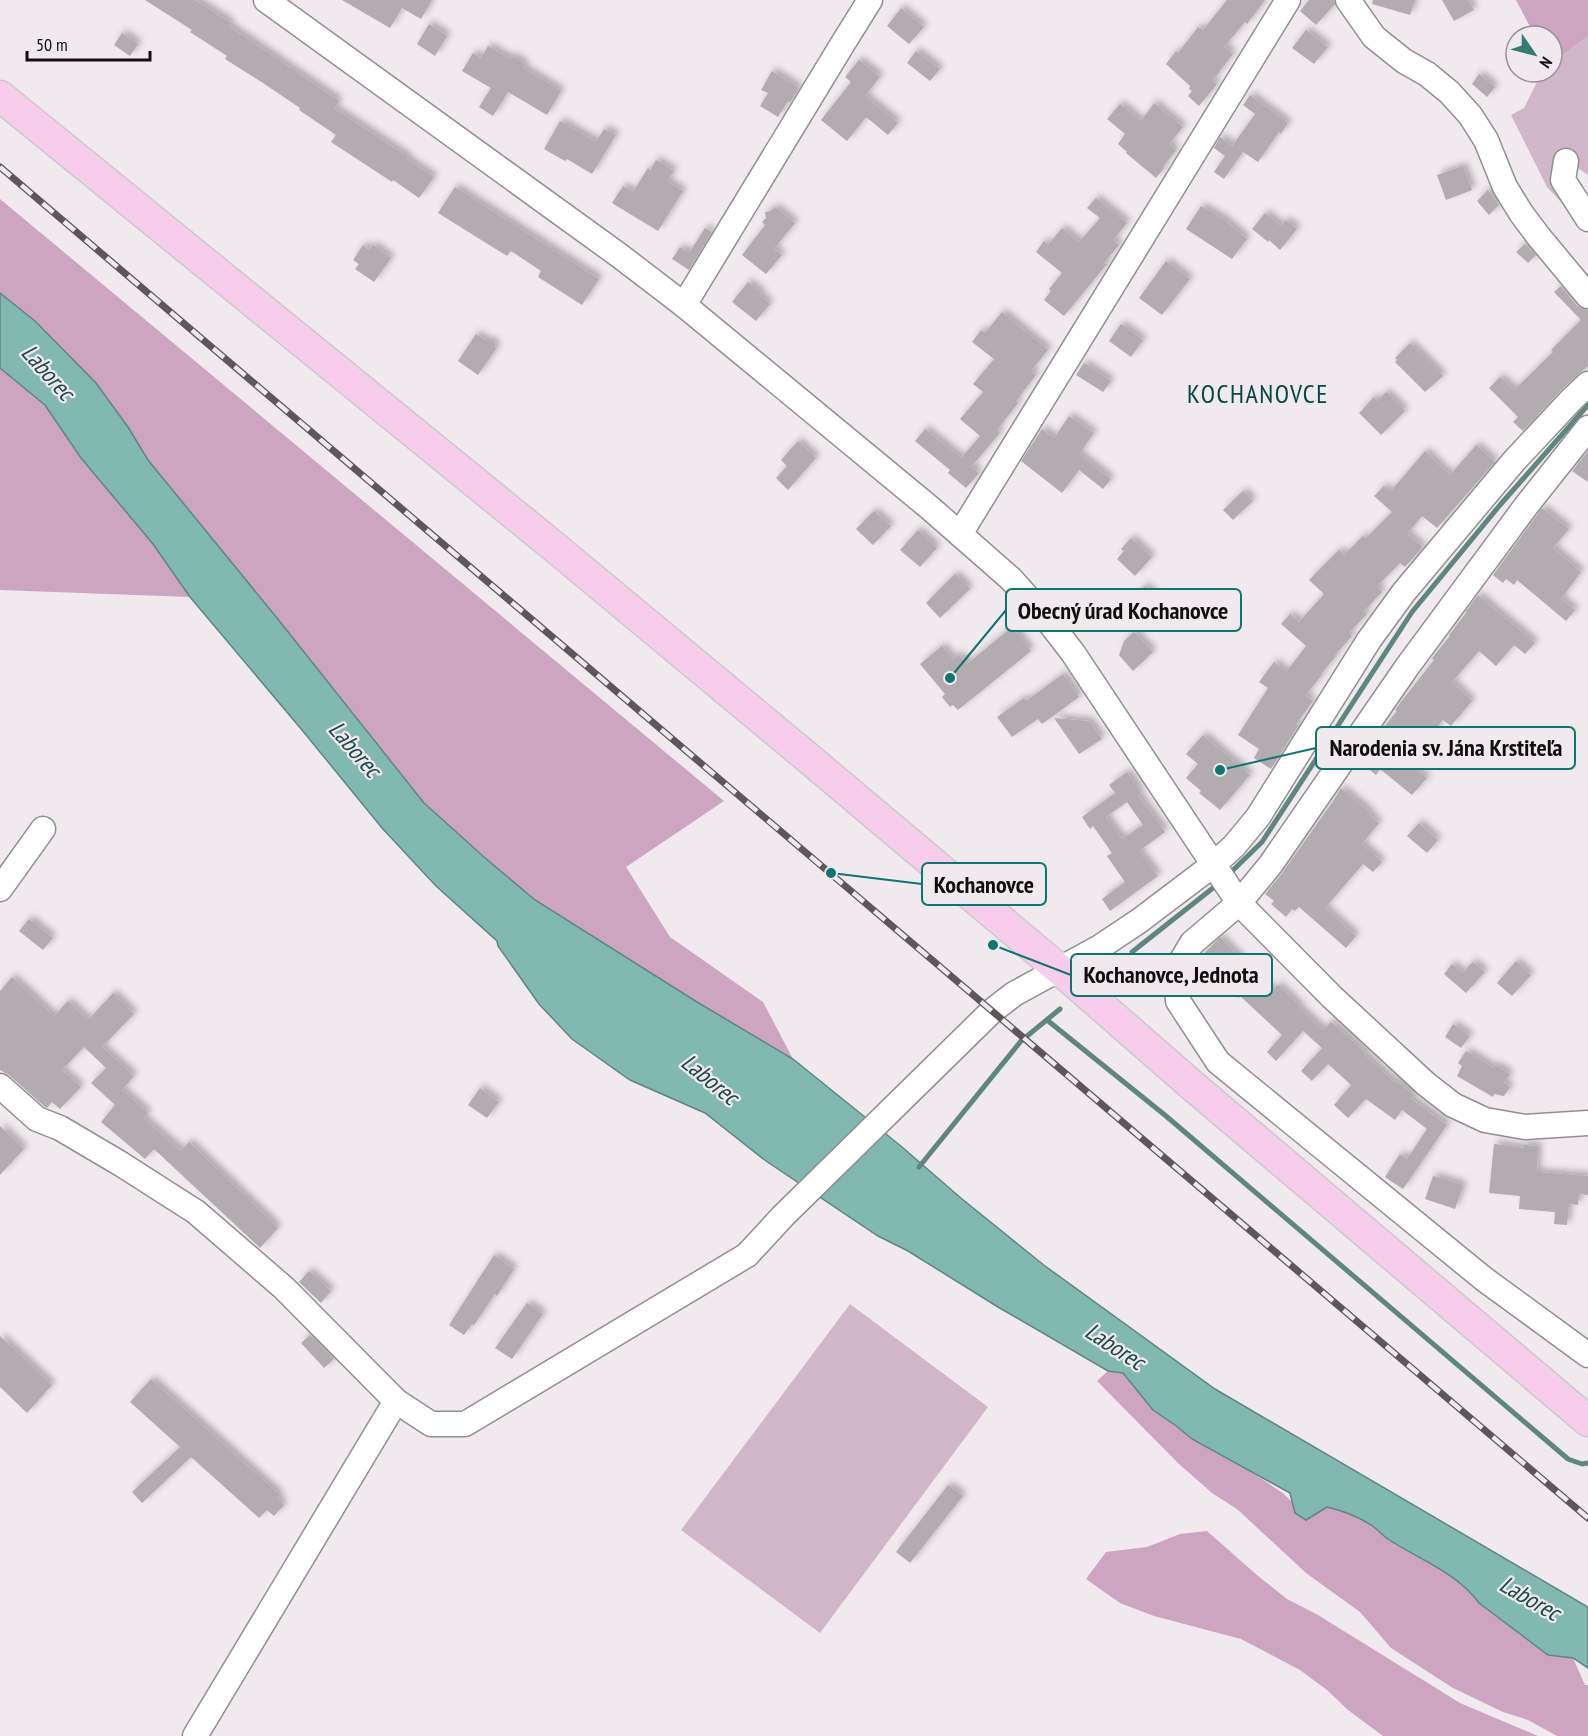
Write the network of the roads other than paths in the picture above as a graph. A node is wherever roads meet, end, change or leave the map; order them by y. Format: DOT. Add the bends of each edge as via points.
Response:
graph roads {
  1 [pos="266,0"];
  2 [pos="870,0"];
  3 [pos="1288,0"];
  4 [pos="1348,0"];
  5 [pos="0,96"];
  6 [pos="1566,162"];
  7 [pos="1588,219"];
  8 [pos="1588,296"];
  9 [pos="684,305"];
  10 [pos="1588,384"];
  11 [pos="1588,428"];
  12 [pos="960,534"];
  13 [pos="43,829"];
  14 [pos="1225,882"];
  15 [pos="0,889"];
  16 [pos="1060,970"];
  17 [pos="0,1086"];
  18 [pos="1588,1123"];
  19 [pos="1588,1355"];
  20 [pos="396,1401"];
  21 [pos="1588,1421"];
  22 [pos="195,1736"];
  1 -- 9 [label="street"];
  2 -- 9 [label="street"];
  3 -- 12 [label="street"];
  4 -- 8 [label="street" via="1374,37 1404,62 1435,80 1470,115 1521,213"];
  5 -- 16 [label="main road" via="552,545"];
  6 -- 7 [label="street" via="1563,180"];
  9 -- 12 [label="street"];
  10 -- 14 [label="street" via="1514,461 1404,592 1369,640 1258,817 1234,846"];
  11 -- 14 [label="street" via="1407,667 1271,864"];
  12 -- 14 [label="street" via="1011,579 1046,618 1091,679"];
  13 -- 15 [label="street"];
  14 -- 16 [label="street" via="1139,921"];
  14 -- 18 [label="street" via="1332,998 1453,1105 1485,1120 1526,1127"];
  14 -- 19 [label="street" via="1176,970 1178,1001 1218,1062 1484,1279"];
  16 -- 20 [label="street" via="1014,994 992,1011 747,1255 465,1424 431,1424"];
  16 -- 21 [label="main road"];
  17 -- 20 [label="street" via="37,1119 60,1128 196,1212 284,1288"];
  20 -- 22 [label="street"];
}
